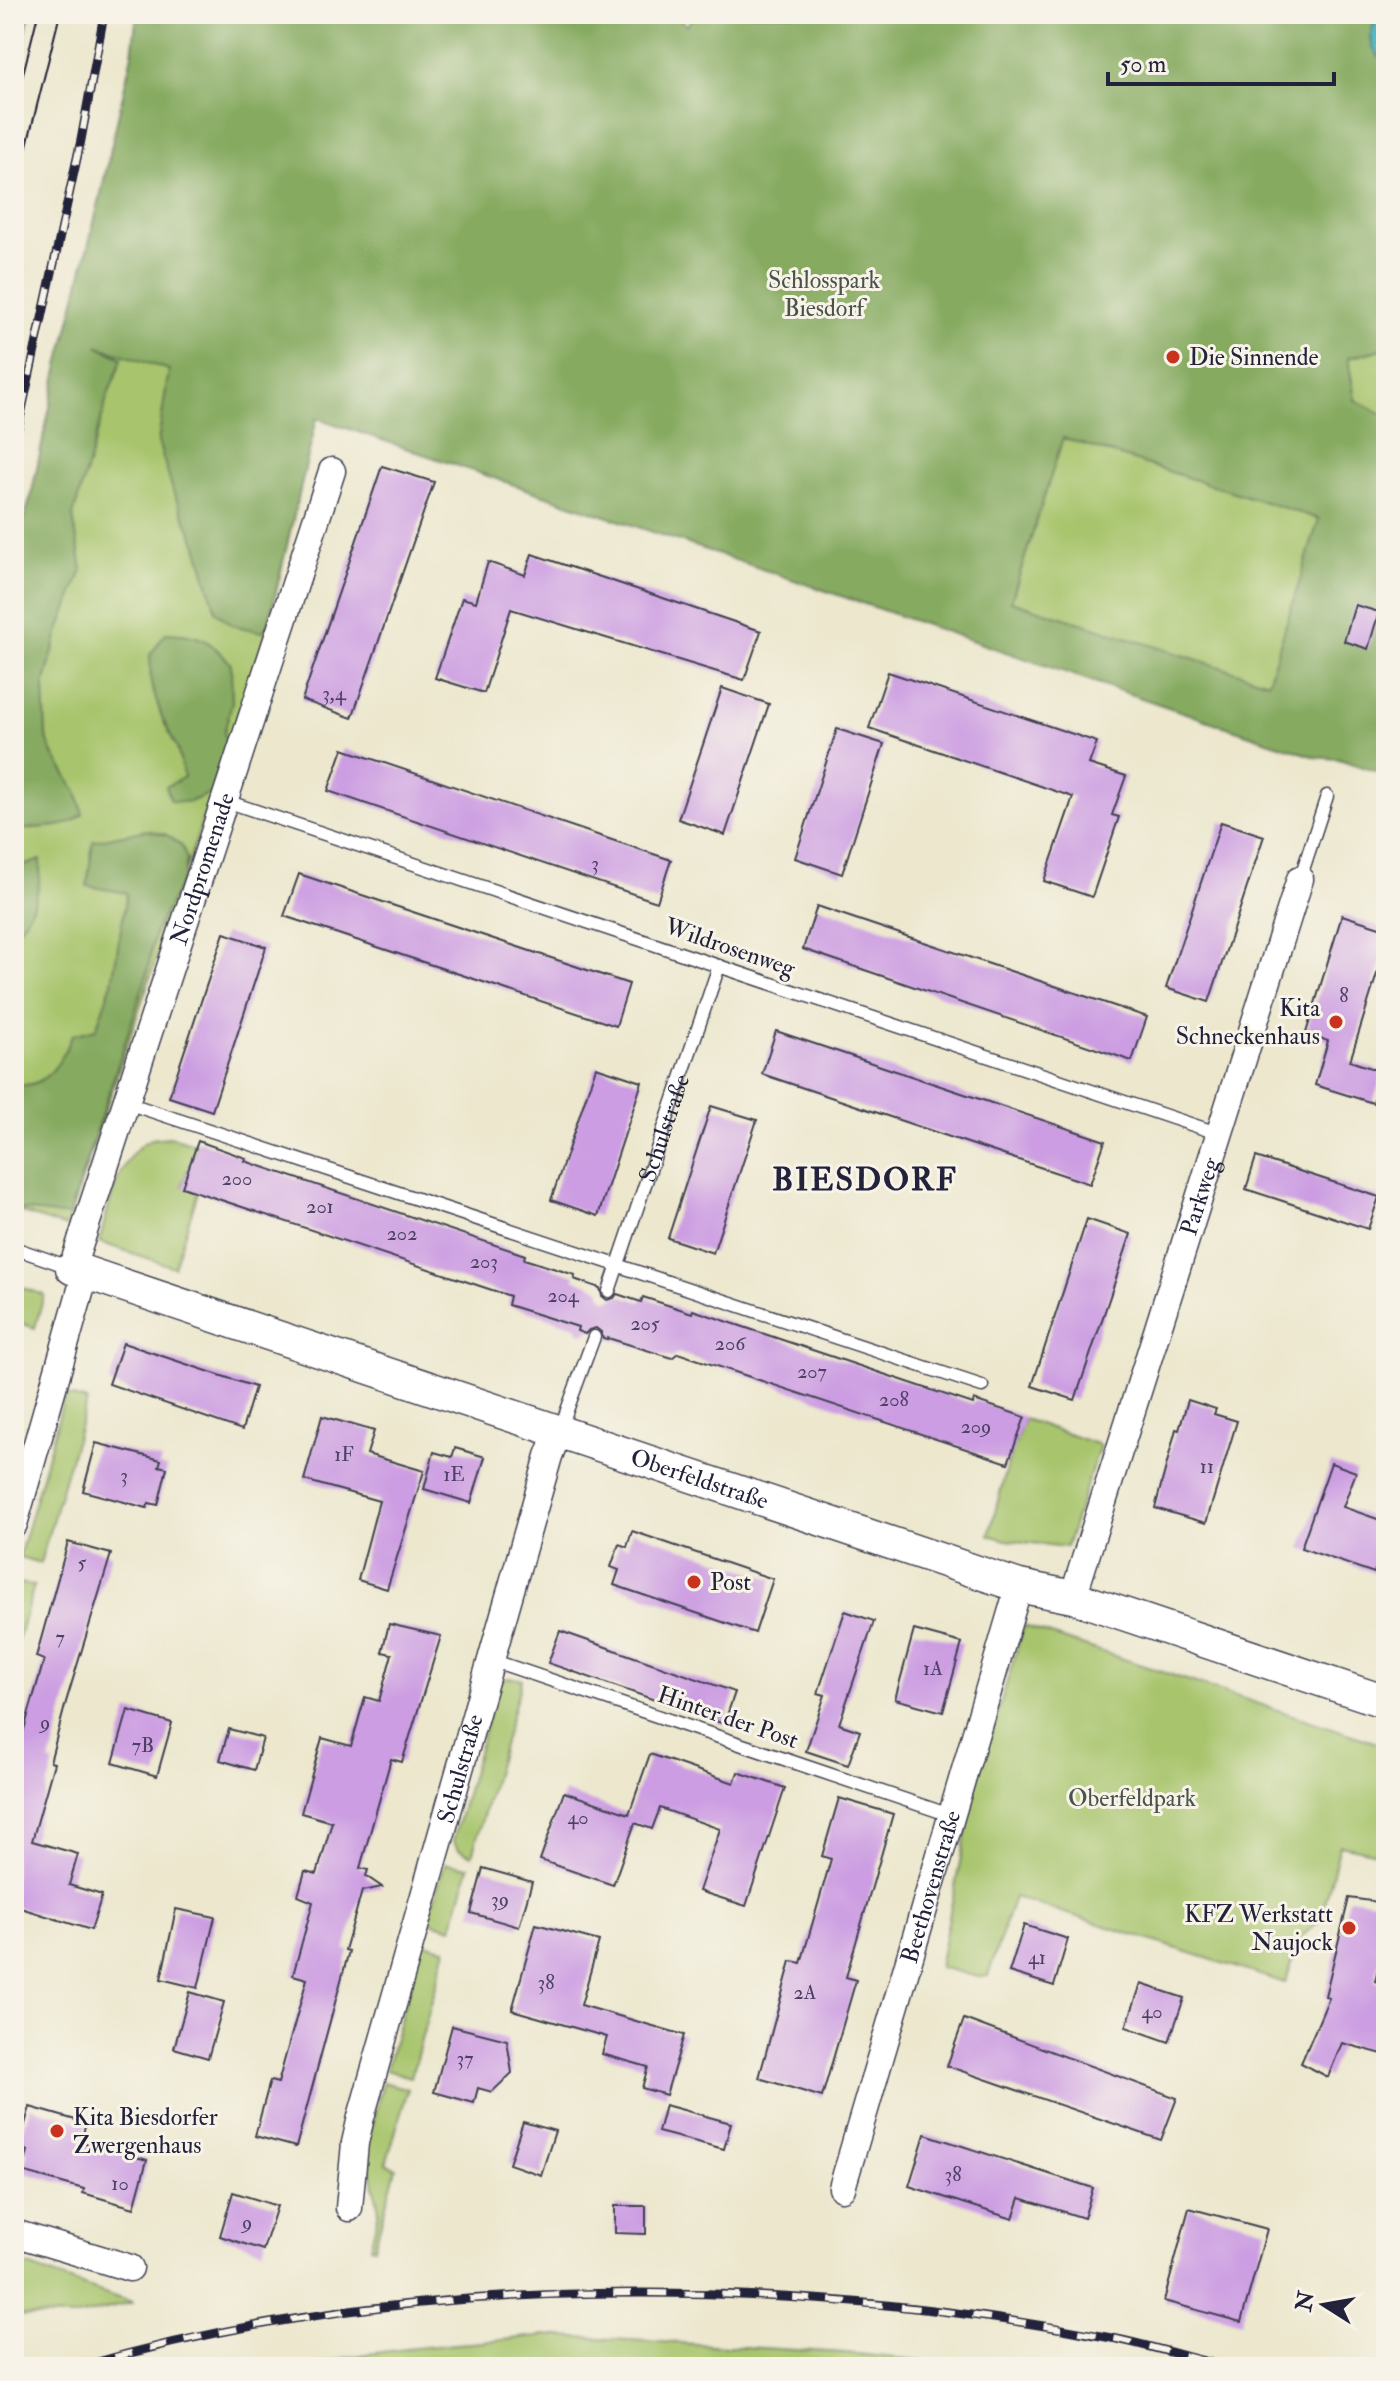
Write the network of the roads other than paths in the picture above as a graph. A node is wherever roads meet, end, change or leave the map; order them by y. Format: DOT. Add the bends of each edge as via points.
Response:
graph roads {
  1 [pos="332,471"];
  2 [pos="1327,796"];
  3 [pos="226,801"];
  4 [pos="1300,879"];
  5 [pos="719,966"];
  6 [pos="127,1103"];
  7 [pos="1220,1134"];
  8 [pos="14,1248"];
  9 [pos="618,1265"];
  10 [pos="79,1270"];
  11 [pos="609,1291"];
  12 [pos="594,1337"];
  13 [pos="982,1386"];
  14 [pos="558,1433"];
  15 [pos="14,1524"];
  16 [pos="1019,1586"];
  17 [pos="1073,1597"];
  18 [pos="491,1660"];
  19 [pos="1386,1702"];
  20 [pos="950,1815"];
  21 [pos="842,2188"];
  22 [pos="349,2208"];
  23 [pos="14,2233"];
  24 [pos="130,2268"];
  1 -- 3 [label="street, Nordpromenade"];
  2 -- 4 [label="lane, Parkweg"];
  3 -- 5 [label="lane, Wildrosenweg"];
  3 -- 6 [label="street, Nordpromenade"];
  4 -- 7 [label="street, Parkweg"];
  5 -- 7 [label="lane, Wildrosenweg"];
  5 -- 9 [label="lane, Schulstraße"];
  6 -- 9 [label="lane"];
  6 -- 10 [label="street, Nordpromenade"];
  7 -- 17 [label="street, Parkweg"];
  8 -- 10 [label="lane, Oberfeldstraße"];
  9 -- 11 [label="lane, Schulstraße"];
  9 -- 13 [label="lane"];
  10 -- 14 [label="street, Oberfeldstraße"];
  10 -- 15 [label="street, Nordpromenade"];
  12 -- 14 [label="lane, Schulstraße"];
  14 -- 16 [label="street, Oberfeldstraße"];
  14 -- 18 [label="street, Schulstraße"];
  16 -- 17 [label="street, Oberfeldstraße"];
  16 -- 20 [label="street, Beethovenstraße"];
  17 -- 19 [label="street, Oberfeldstraße"];
  18 -- 20 [label="lane, Hinter der Post"];
  18 -- 22 [label="street, Schulstraße" via="361,2117"];
  20 -- 21 [label="street, Beethovenstraße"];
  23 -- 24 [label="street"];
}
